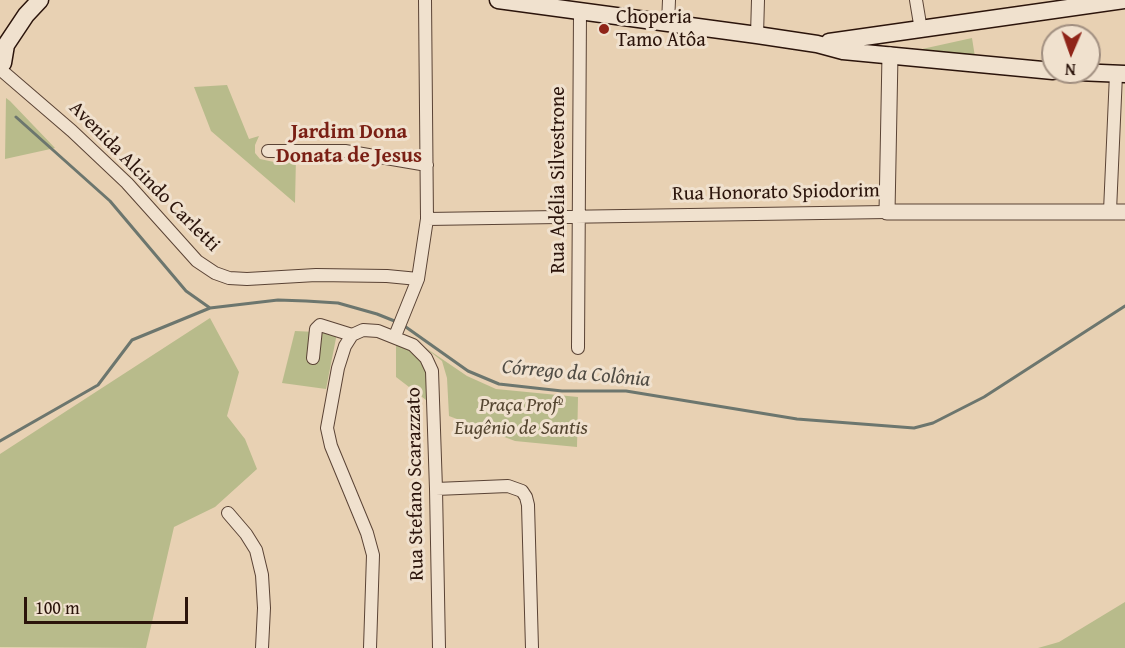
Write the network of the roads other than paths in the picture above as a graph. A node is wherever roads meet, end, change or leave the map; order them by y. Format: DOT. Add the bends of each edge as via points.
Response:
graph roads {
  1 [pos="40,0"];
  2 [pos="425,0"];
  3 [pos="498,0"];
  4 [pos="669,0"];
  5 [pos="758,0"];
  6 [pos="916,0"];
  7 [pos="1124,0"];
  8 [pos="563,4"];
  9 [pos="580,12"];
  10 [pos="668,24"];
  11 [pos="917,31"];
  12 [pos="757,35"];
  13 [pos="817,44"];
  14 [pos="3,47"];
  15 [pos="890,55"];
  16 [pos="0,68"];
  17 [pos="1041,70"];
  18 [pos="1101,73"];
  19 [pos="1121,74"];
  20 [pos="268,151"];
  21 [pos="427,165"];
  22 [pos="887,212"];
  23 [pos="1118,212"];
  24 [pos="579,217"];
  25 [pos="427,219"];
  26 [pos="418,279"];
  27 [pos="397,332"];
  28 [pos="352,335"];
  29 [pos="578,348"];
  30 [pos="313,358"];
  31 [pos="436,489"];
  32 [pos="228,513"];
  33 [pos="262,648"];
  34 [pos="370,648"];
  35 [pos="439,648"];
  36 [pos="532,648"];
  1 -- 14 [label="main road"];
  2 -- 21 [label="street"];
  3 -- 8 [label="main road"];
  4 -- 10 [label="street"];
  5 -- 12 [label="street"];
  6 -- 11 [label="street"];
  7 -- 11 [label="main road"];
  8 -- 9 [label="main road"];
  9 -- 10 [label="main road"];
  9 -- 24 [label="street, Rua Adélia Silvestrone"];
  10 -- 12 [label="main road"];
  11 -- 13 [label="main road"];
  11 -- 15 [label="main road" via="895,42"];
  12 -- 13 [label="main road"];
  13 -- 15 [label="main road" via="843,51"];
  14 -- 16 [label="main road"];
  15 -- 17 [label="main road"];
  15 -- 22 [label="street"];
  16 -- 26 [label="street, Avenida Alcindo Carletti" via="127,183 197,261 215,273 248,279 316,275"];
  18 -- 19 [label="main road"];
  19 -- 23 [label="street"];
  20 -- 21 [label="street" via="345,151"];
  21 -- 25 [label="street"];
  22 -- 23 [label="street, Rua Honorato Spiodorim"];
  22 -- 24 [label="street, Rua Honorato Spiodorim"];
  24 -- 25 [label="street, Rua Honorato Spiodorim"];
  24 -- 29 [label="street, Rua Adélia Silvestrone"];
  25 -- 26 [label="street"];
  26 -- 27 [label="street"];
  27 -- 28 [label="street" via="363,330"];
  27 -- 31 [label="street, Rua Stefano Scarazzato" via="426,358 432,371"];
  28 -- 30 [label="street" via="320,325 316,328"];
  28 -- 34 [label="street" via="338,368 327,428 373,555"];
  31 -- 35 [label="street, Rua Stefano Scarazzato"];
  31 -- 36 [label="street" via="508,486 522,491 528,505"];
  32 -- 33 [label="street" via="256,550 262,575"];
}
